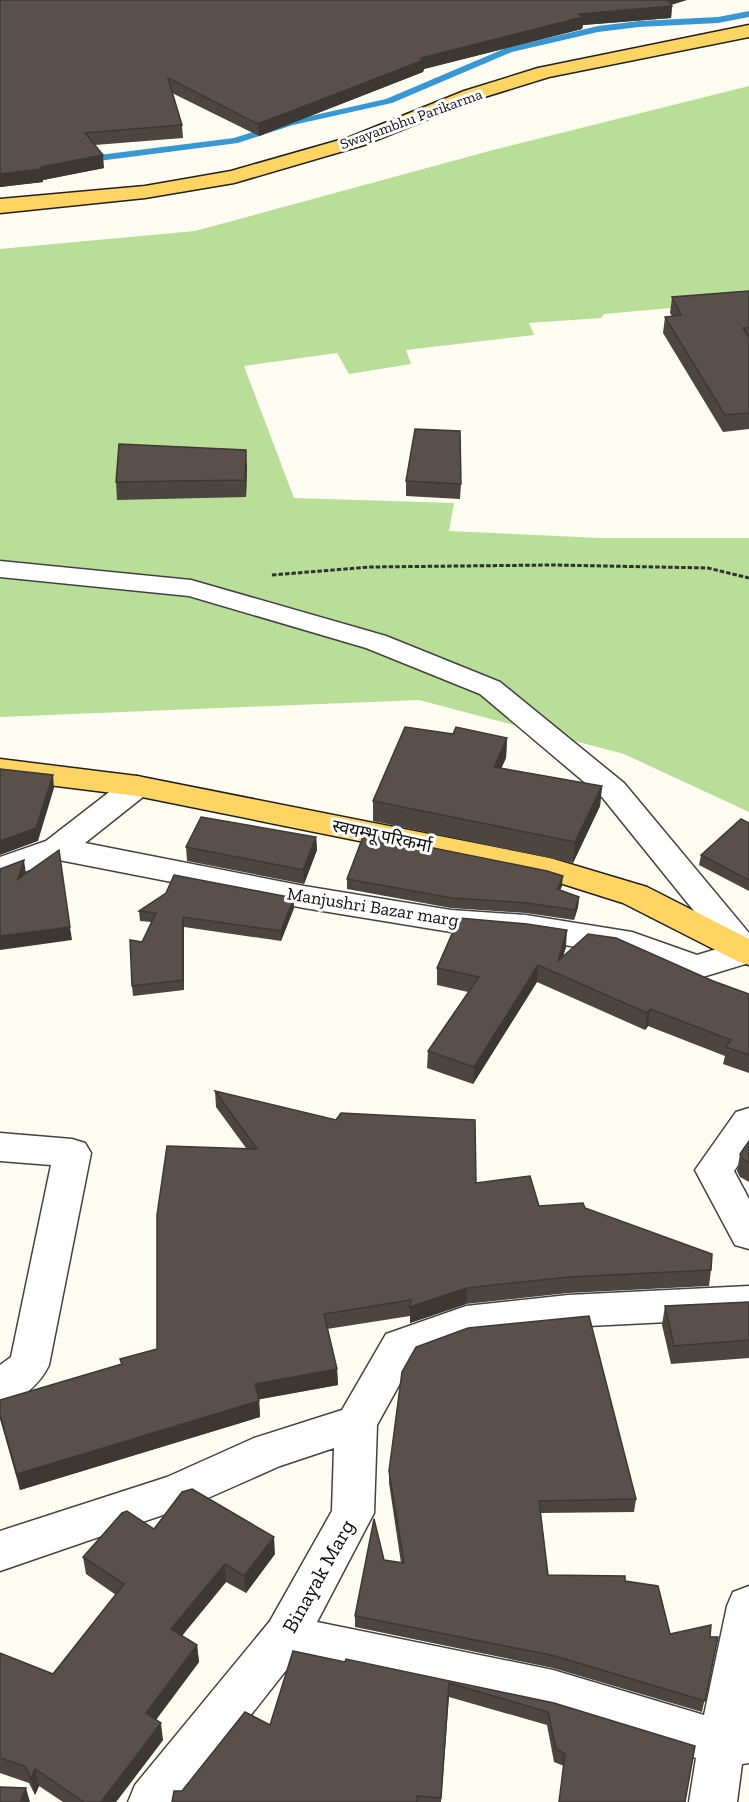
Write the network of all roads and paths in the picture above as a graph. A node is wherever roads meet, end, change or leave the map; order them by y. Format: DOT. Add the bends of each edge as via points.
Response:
graph roads {
  1 [pos="749,31"];
  2 [pos="0,206"];
  3 [pos="0,569"];
  4 [pos="260,577"];
  5 [pos="749,578"];
  6 [pos="0,769"];
  7 [pos="137,786"];
  8 [pos="57,849"];
  9 [pos="0,869"];
  10 [pos="747,952"];
  11 [pos="749,1122"];
  12 [pos="0,1148"];
  13 [pos="749,1234"];
  14 [pos="749,1302"];
  15 [pos="0,1390"];
  16 [pos="356,1423"];
  17 [pos="0,1551"];
  18 [pos="749,1606"];
  19 [pos="286,1636"];
  20 [pos="735,1742"];
  21 [pos="152,1802"];
  22 [pos="713,1802"];
  1 -- 2 [label="main road, Swayambhu Parikarma" via="545,72 471,95 357,141 234,177 145,192"];
  3 -- 10 [label="street" via="191,588 376,642 490,688 614,790"];
  4 -- 5 [label="path" via="370,567 552,565 708,568"];
  6 -- 7 [label="main road, स्वयम्भू परिकर्मा"];
  7 -- 8 [label="street"];
  7 -- 10 [label="main road, स्वयम्भू परिकर्मा" via="550,869 635,895"];
  8 -- 9 [label="street, Manjushri Bazar marg"];
  8 -- 10 [label="street, Manjushri Bazar marg" via="304,897 632,944 696,967"];
  11 -- 13 [label="street" via="714,1170"];
  12 -- 15 [label="street" via="72,1153 29,1365"];
  14 -- 16 [label="street, Binayak Marg" via="568,1311 466,1322 400,1346"];
  16 -- 17 [label="street" via="268,1451 177,1492"];
  16 -- 19 [label="street, Binayak Marg" via="352,1513"];
  18 -- 20 [label="street"];
  19 -- 20 [label="street" via="553,1692"];
  19 -- 21 [label="street, Binayak Marg"];
  20 -- 22 [label="street"];
}
